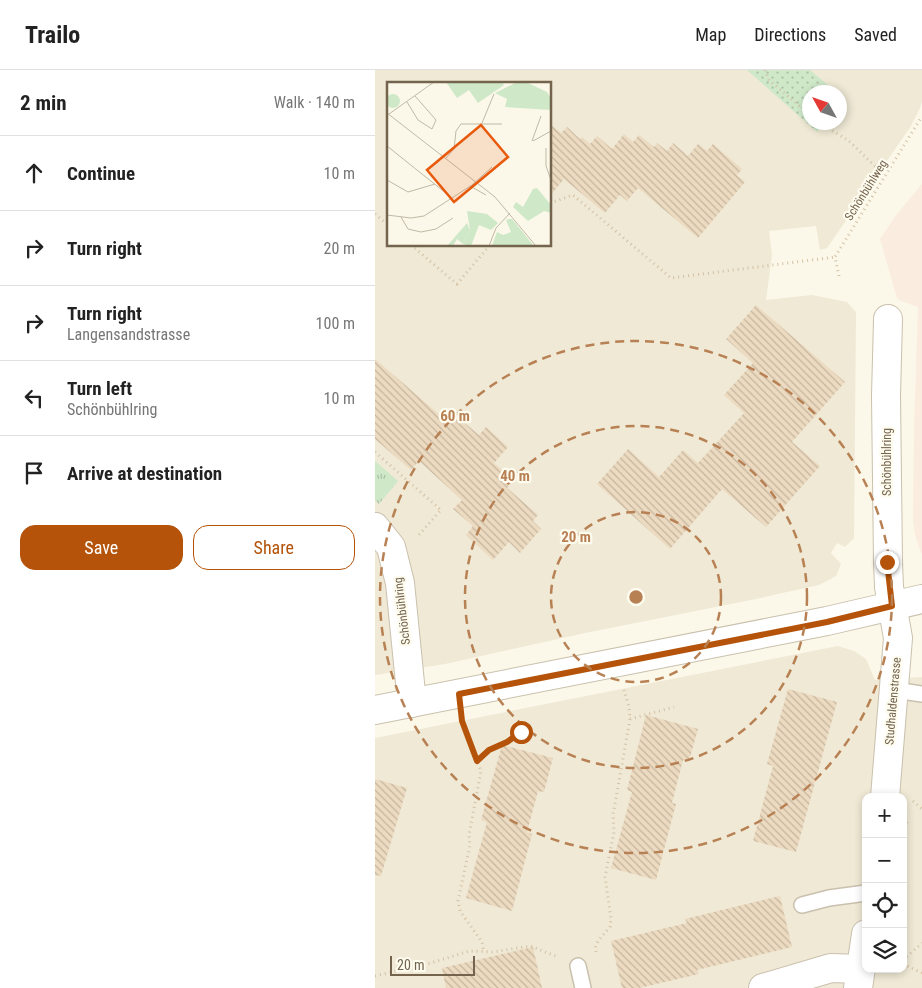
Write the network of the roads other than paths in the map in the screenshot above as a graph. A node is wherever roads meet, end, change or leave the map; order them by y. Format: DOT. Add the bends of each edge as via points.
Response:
graph roads {
  1 [pos="888,319"];
  2 [pos="375,527"];
  3 [pos="922,599"];
  4 [pos="892,606"];
  5 [pos="895,690"];
  6 [pos="922,694"];
  7 [pos="412,702"];
  8 [pos="375,710"];
  9 [pos="898,793"];
  10 [pos="862,894"];
  11 [pos="802,905"];
  12 [pos="862,959"];
  13 [pos="577,966"];
  14 [pos="859,978"];
  15 [pos="583,988"];
  16 [pos="763,988"];
  1 -- 4 [label="street, Schönbühlring" via="887,562"];
  2 -- 7 [label="street, Schönbühlring" via="391,547 400,583"];
  3 -- 4 [label="street"];
  4 -- 5 [label="street, Studhaldenstrasse" via="898,638"];
  4 -- 7 [label="street" via="827,622"];
  5 -- 6 [label="lane"];
  5 -- 9 [label="street, Studhaldenstrasse"];
  7 -- 8 [label="street"];
  10 -- 11 [label="lane"];
  12 -- 14 [label="street"];
  13 -- 15 [label="lane"];
  14 -- 16 [label="street" via="831,968"];
}
